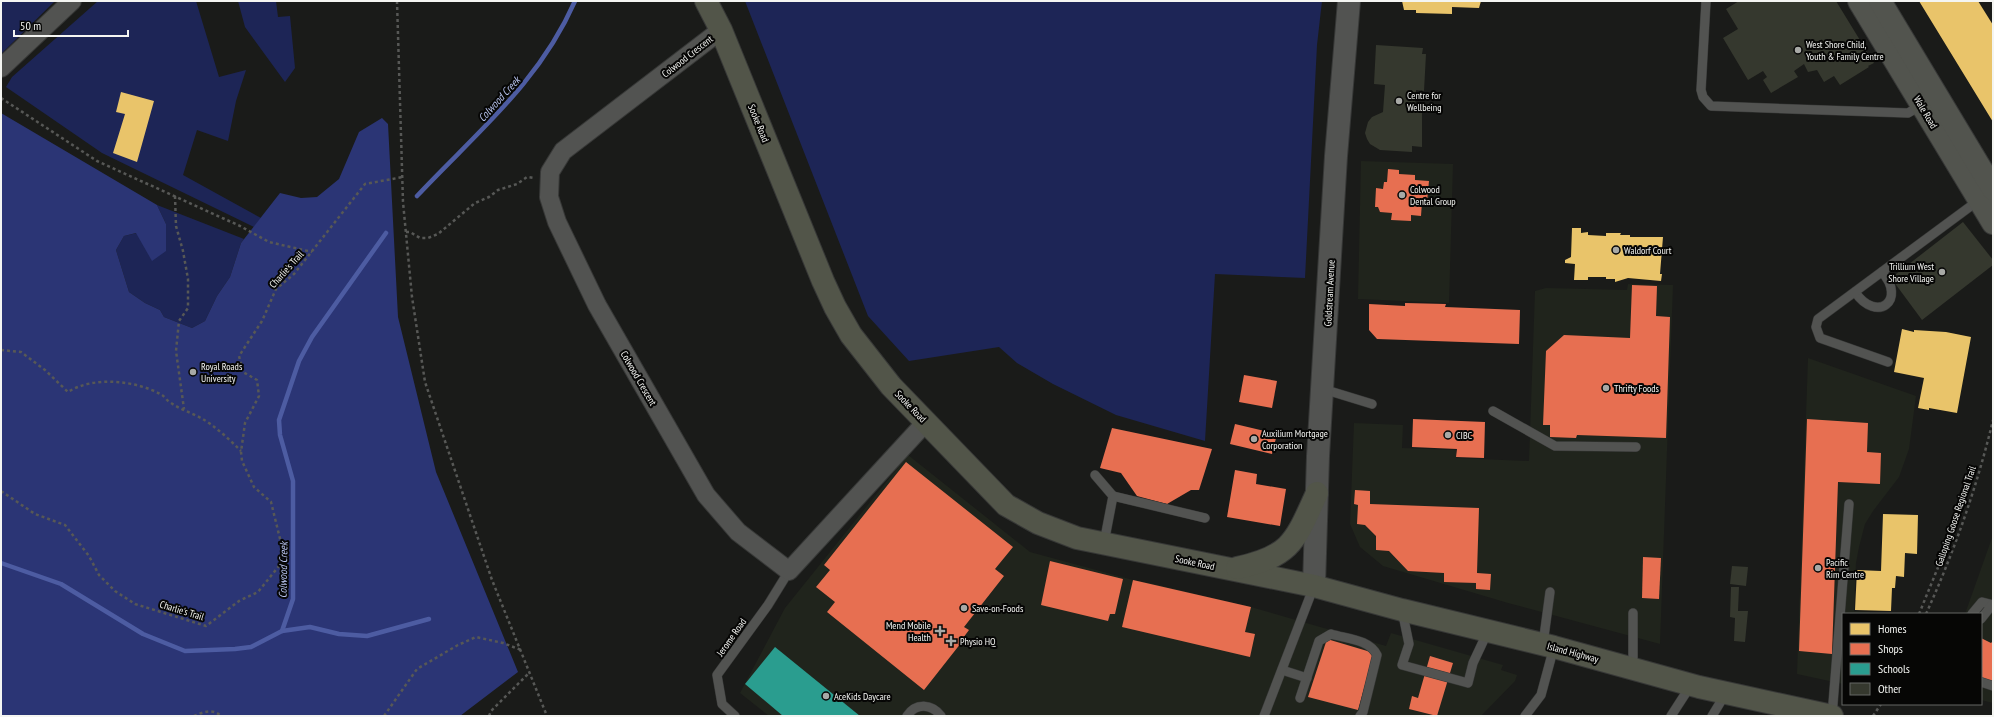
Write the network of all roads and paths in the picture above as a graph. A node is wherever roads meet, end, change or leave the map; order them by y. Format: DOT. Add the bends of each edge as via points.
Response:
graph roads {
  1 [pos="72,1"];
  2 [pos="397,1"];
  3 [pos="706,1"];
  4 [pos="1349,1"];
  5 [pos="1706,1"];
  6 [pos="1858,1"];
  7 [pos="1880,1"];
  8 [pos="721,30"];
  9 [pos="1,68"];
  10 [pos="1,98"];
  11 [pos="1930,101"];
  12 [pos="403,177"];
  13 [pos="550,178"];
  14 [pos="1986,195"];
  15 [pos="176,196"];
  16 [pos="1993,223"];
  17 [pos="406,232"];
  18 [pos="312,252"];
  19 [pos="1882,272"];
  20 [pos="1855,292"];
  21 [pos="1,350"];
  22 [pos="1888,362"];
  23 [pos="1323,389"];
  24 [pos="1372,404"];
  25 [pos="184,410"];
  26 [pos="1493,411"];
  27 [pos="1993,420"];
  28 [pos="926,422"];
  29 [pos="1636,447"];
  30 [pos="241,452"];
  31 [pos="1095,475"];
  32 [pos="1,491"];
  33 [pos="1317,493"];
  34 [pos="1113,496"];
  35 [pos="1849,504"];
  36 [pos="1205,518"];
  37 [pos="1104,543"];
  38 [pos="1946,568"];
  39 [pos="1232,570"];
  40 [pos="788,572"];
  41 [pos="1314,586"];
  42 [pos="1550,592"];
  43 [pos="1992,605"];
  44 [pos="1402,610"];
  45 [pos="1633,613"];
  46 [pos="1919,613"];
  47 [pos="1926,613"];
  48 [pos="1973,613"];
  49 [pos="1982,618"];
  50 [pos="1488,631"];
  51 [pos="1548,646"];
  52 [pos="521,650"];
  53 [pos="1633,669"];
  54 [pos="1282,670"];
  55 [pos="530,673"];
  56 [pos="1307,678"];
  57 [pos="1982,682"];
  58 [pos="1691,685"];
  59 [pos="1993,686"];
  60 [pos="1726,693"];
  61 [pos="1300,698"];
  62 [pos="1880,705"];
  63 [pos="194,716"];
  64 [pos="221,716"];
  65 [pos="384,716"];
  66 [pos="489,716"];
  67 [pos="547,716"];
  68 [pos="736,716"];
  69 [pos="907,716"];
  70 [pos="941,716"];
  71 [pos="1264,716"];
  72 [pos="1360,716"];
  73 [pos="1525,716"];
  74 [pos="1671,716"];
  75 [pos="1712,716"];
  76 [pos="1832,716"];
  77 [pos="1873,716"];
  1 -- 9 [label="street"];
  2 -- 12 [label="path"];
  3 -- 8 [label="main road, Sooke Road"];
  4 -- 23 [label="street, Goldstream Avenue" via="1336,156"];
  5 -- 11 [label="lane" via="1701,90 1703,98 1711,106 1908,113"];
  6 -- 11 [label="main road, Wale Road"];
  7 -- 11 [label="main road, Wale Road"];
  8 -- 13 [label="street, Colwood Crescent" via="564,151 550,172"];
  8 -- 28 [label="main road, Sooke Road" via="835,307 869,359"];
  10 -- 15 [label="path" via="97,161"];
  11 -- 14 [label="main road, Wale Road"];
  12 -- 17 [label="path"];
  12 -- 18 [label="path, Charlie's Trail" via="365,184"];
  13 -- 17 [label="path" via="527,177 517,184 498,190 475,203 438,234 428,238 420,238"];
  13 -- 40 [label="street, Colwood Crescent" via="549,197 557,222 597,304 706,495 738,532"];
  14 -- 16 [label="main road, Wale Road"];
  14 -- 19 [label="lane"];
  15 -- 18 [label="path" via="269,242"];
  15 -- 25 [label="path" via="176,226 188,279 188,308 179,321 176,351"];
  17 -- 52 [label="path" via="412,297 425,382 492,580"];
  18 -- 30 [label="path, Charlie's Trail" via="294,274 276,289 262,321 239,356 243,372 257,380 259,396 246,423"];
  19 -- 20 [label="lane"];
  19 -- 20 [label="lane" via="1892,291 1887,303 1876,308 1870,307 1864,304"];
  20 -- 22 [label="lane" via="1818,319 1818,335 1820,338"];
  21 -- 25 [label="path" via="21,352 68,392 79,386 121,382 136,384 162,395 170,403"];
  23 -- 24 [label="lane"];
  23 -- 33 [label="street, Goldstream Avenue"];
  25 -- 30 [label="path" via="202,419"];
  26 -- 29 [label="lane" via="1555,446"];
  27 -- 38 [label="path, Galloping Goose Regional Trail" via="1965,516"];
  28 -- 37 [label="main road, Sooke Road" via="1006,505 1038,523 1078,538"];
  28 -- 40 [label="street"];
  30 -- 32 [label="path, Charlie's Trail" via="242,461 254,487 271,502 283,551 279,566 258,592 239,601 206,626 135,604 114,591 98,575 89,556 64,525 35,514"];
  31 -- 34 [label="lane"];
  33 -- 39 [label="main road" via="1298,536 1283,551 1261,563"];
  33 -- 41 [label="street, Goldstream Avenue"];
  34 -- 36 [label="lane"];
  34 -- 37 [label="lane"];
  35 -- 76 [label="lane"];
  37 -- 39 [label="main road, Sooke Road"];
  38 -- 46 [label="path" via="1939,565"];
  38 -- 47 [label="path, Galloping Goose Regional Trail"];
  39 -- 41 [label="main road, Sooke Road"];
  40 -- 68 [label="lane, Jerome Road" via="717,675 722,704"];
  41 -- 44 [label="main road, Island Highway"];
  41 -- 54 [label="lane"];
  42 -- 51 [label="lane"];
  43 -- 48 [label="lane" via="1982,602"];
  43 -- 49 [label="lane"];
  44 -- 50 [label="main road, Island Highway"];
  44 -- 50 [label="lane" via="1409,644 1402,665 1468,683 1473,663"];
  45 -- 53 [label="lane"];
  50 -- 51 [label="main road, Island Highway"];
  51 -- 53 [label="main road, Island Highway"];
  51 -- 73 [label="lane" via="1541,696"];
  52 -- 55 [label="path"];
  52 -- 65 [label="path" via="476,637 458,645 417,669"];
  53 -- 58 [label="main road, Island Highway"];
  54 -- 56 [label="lane"];
  54 -- 71 [label="lane"];
  55 -- 66 [label="path" via="490,711"];
  55 -- 67 [label="path"];
  56 -- 61 [label="lane"];
  56 -- 72 [label="lane" via="1319,640 1331,634 1367,643 1377,655"];
  57 -- 59 [label="lane"];
  58 -- 60 [label="main road, Island Highway"];
  58 -- 74 [label="lane"];
  60 -- 75 [label="lane"];
  60 -- 76 [label="main road, Island Highway"];
  62 -- 77 [label="path"];
  63 -- 64 [label="path" via="206,711"];
  69 -- 70 [label="lane" via="914,709 926,706"];
}
